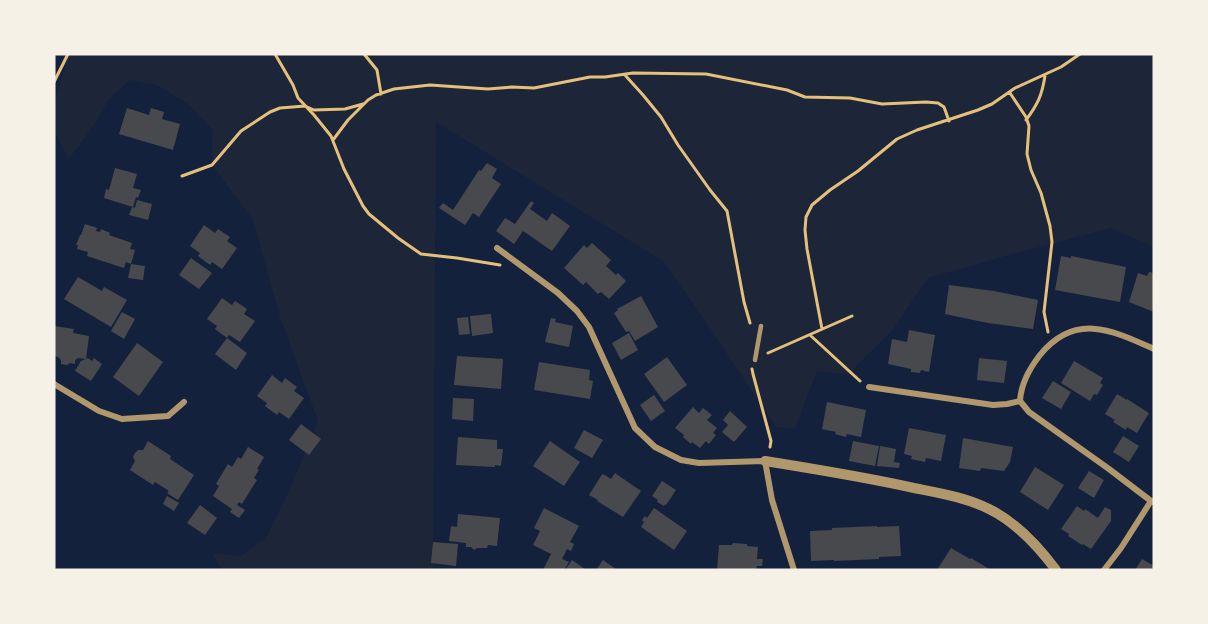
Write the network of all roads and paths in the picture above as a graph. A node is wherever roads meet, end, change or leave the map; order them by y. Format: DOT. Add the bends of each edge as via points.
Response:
graph roads {
  1 [pos="68,54"];
  2 [pos="274,54"];
  3 [pos="364,54"];
  4 [pos="1080,54"];
  5 [pos="624,74"];
  6 [pos="1045,75"];
  7 [pos="54,82"];
  8 [pos="1010,92"];
  9 [pos="381,94"];
  10 [pos="365,104"];
  11 [pos="305,106"];
  12 [pos="1026,120"];
  13 [pos="949,121"];
  14 [pos="333,140"];
  15 [pos="182,176"];
  16 [pos="497,248"];
  17 [pos="520,265"];
  18 [pos="852,316"];
  19 [pos="760,326"];
  20 [pos="822,329"];
  21 [pos="759,333"];
  22 [pos="810,335"];
  23 [pos="1054,341"];
  24 [pos="1154,349"];
  25 [pos="755,360"];
  26 [pos="54,384"];
  27 [pos="869,387"];
  28 [pos="1020,401"];
  29 [pos="184,402"];
  30 [pos="765,461"];
  31 [pos="1153,502"];
  32 [pos="794,570"];
  33 [pos="1056,570"];
  34 [pos="1104,570"];
  1 -- 7 [label="path"];
  2 -- 11 [label="path"];
  3 -- 9 [label="path" via="377,70"];
  4 -- 6 [label="path"];
  5 -- 9 [label="path" via="534,88 430,85"];
  5 -- 13 [label="path" via="706,74 805,97 850,98 882,104 926,102 944,107"];
  5 -- 21 [label="path" via="661,117 727,211 744,302 752,329"];
  6 -- 8 [label="path"];
  6 -- 12 [label="path" via="1043,93"];
  8 -- 12 [label="path"];
  8 -- 13 [label="path" via="992,104"];
  9 -- 10 [label="path"];
  10 -- 11 [label="path" via="332,110"];
  10 -- 14 [label="path"];
  11 -- 14 [label="path"];
  11 -- 15 [label="path" via="280,108 256,120 241,131 212,165"];
  12 -- 23 [label="path" via="1027,154 1050,226 1052,242 1044,312"];
  13 -- 20 [label="path" via="897,139 812,205 806,217 806,239"];
  14 -- 17 [label="path" via="363,206 412,249 421,254 495,266"];
  16 -- 17 [label="street"];
  17 -- 30 [label="street" via="577,310 589,327 635,428 655,447 681,460 699,463"];
  18 -- 20 [label="path"];
  19 -- 21 [label="lane"];
  20 -- 22 [label="path"];
  21 -- 25 [label="lane"];
  22 -- 25 [label="path"];
  22 -- 27 [label="path"];
  23 -- 24 [label="street" via="1080,328 1101,328"];
  23 -- 28 [label="street" via="1030,367"];
  25 -- 30 [label="path" via="753,374 771,441"];
  26 -- 29 [label="street" via="99,411 122,419 168,416"];
  27 -- 28 [label="street" via="993,405"];
  28 -- 31 [label="street" via="1029,412"];
  30 -- 32 [label="street" via="772,500"];
  30 -- 33 [label="street" via="882,481 991,509 1022,531"];
  31 -- 34 [label="street"];
}
